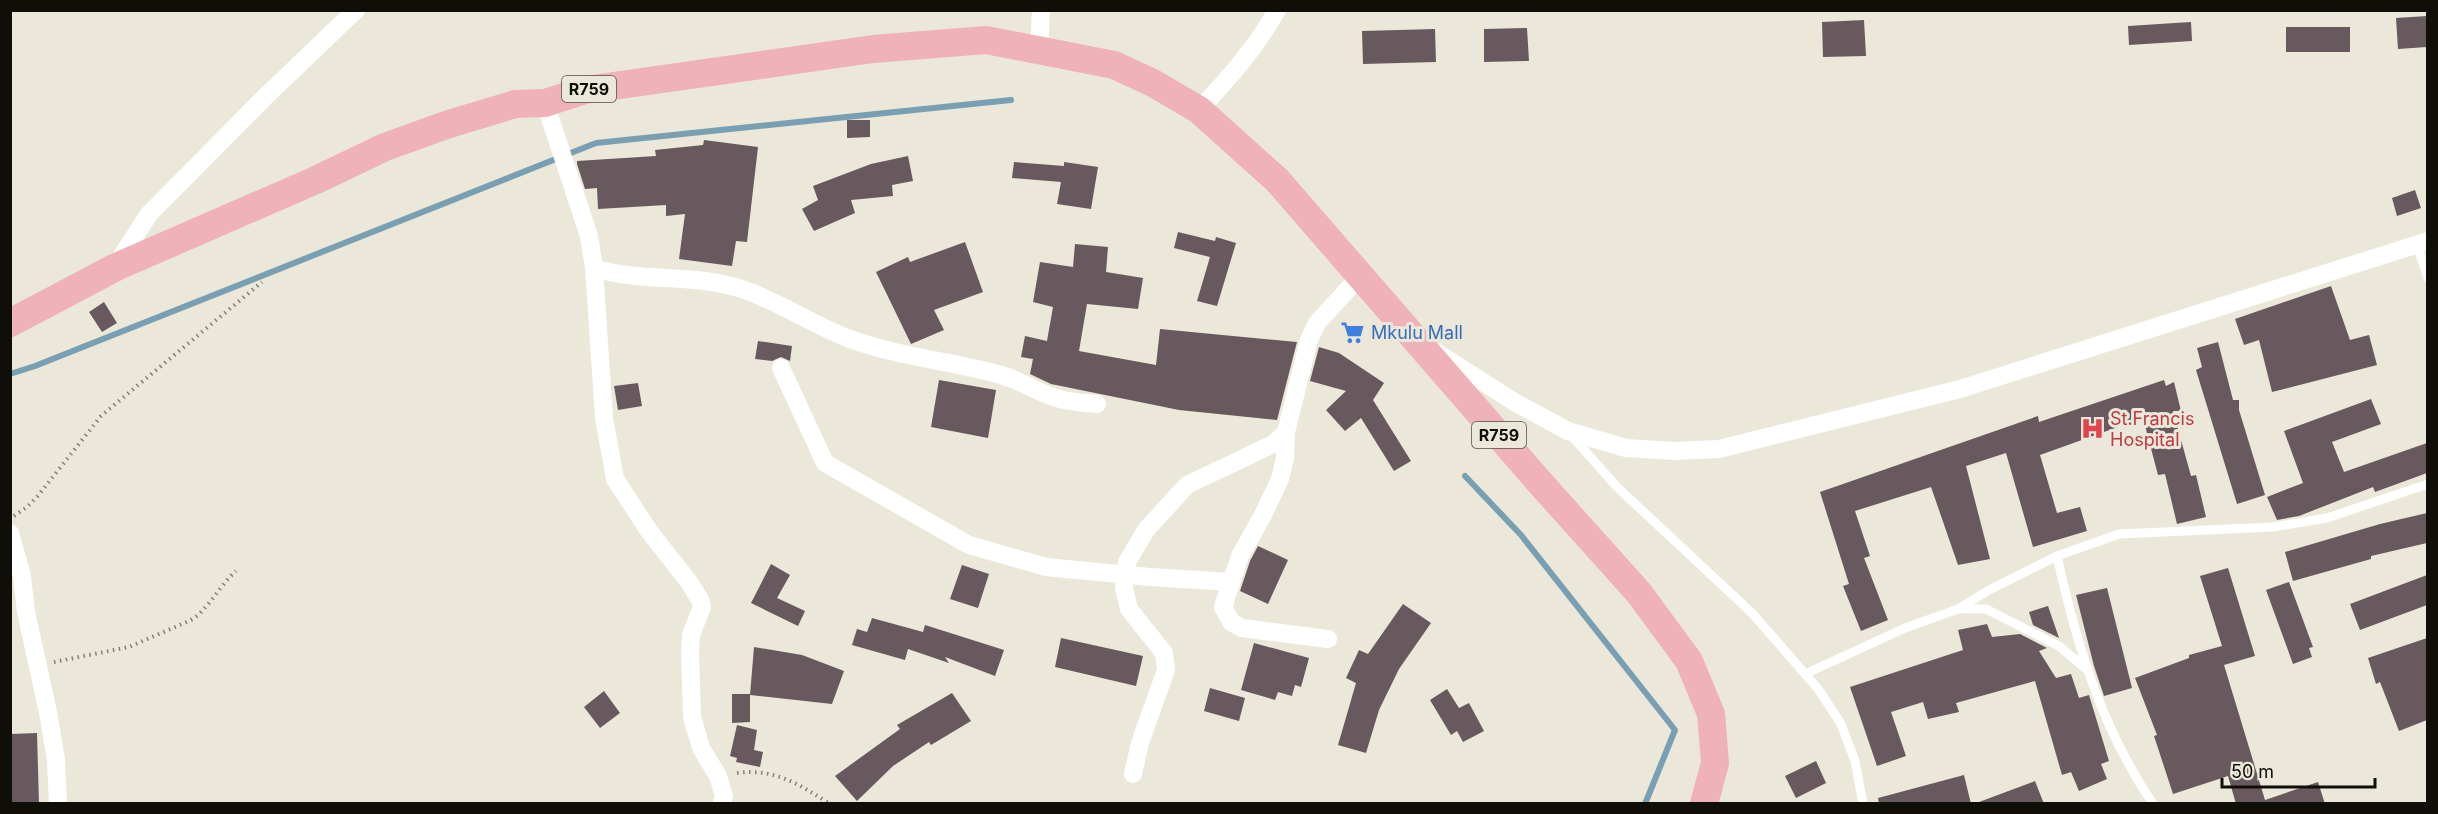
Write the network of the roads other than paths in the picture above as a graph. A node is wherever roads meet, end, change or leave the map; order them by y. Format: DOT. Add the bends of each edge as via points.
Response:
graph roads {
  1 [pos="356,10"];
  2 [pos="1041,10"];
  3 [pos="1277,10"];
  4 [pos="1039,51"];
  5 [pos="545,103"];
  6 [pos="1199,110"];
  7 [pos="2422,243"];
  8 [pos="116,267"];
  9 [pos="594,268"];
  10 [pos="1361,274"];
  11 [pos="2427,278"];
  12 [pos="10,323"];
  13 [pos="1419,342"];
  14 [pos="781,368"];
  15 [pos="1097,405"];
  16 [pos="1568,431"];
  17 [pos="1286,432"];
  18 [pos="2427,484"];
  19 [pos="10,533"];
  20 [pos="2057,556"];
  21 [pos="1125,575"];
  22 [pos="1231,582"];
  23 [pos="1958,609"];
  24 [pos="1328,639"];
  25 [pos="2086,669"];
  26 [pos="1805,674"];
  27 [pos="1133,774"];
  28 [pos="58,804"];
  29 [pos="722,804"];
  30 [pos="1704,804"];
  31 [pos="1863,804"];
  32 [pos="2153,804"];
  1 -- 8 [label="street" via="149,214"];
  2 -- 4 [label="street"];
  3 -- 6 [label="street" via="1233,73"];
  4 -- 5 [label="main road, R759" via="986,40 873,49 585,90"];
  4 -- 6 [label="main road, R759" via="1114,65"];
  5 -- 8 [label="main road, R759" via="515,104 385,147"];
  5 -- 9 [label="street" via="589,236"];
  6 -- 10 [label="main road, R759" via="1277,180"];
  7 -- 11 [label="lane"];
  7 -- 16 [label="street" via="1960,389 1719,449 1626,447"];
  8 -- 12 [label="main road, R759"];
  9 -- 15 [label="street" via="621,275 740,288 849,338 895,353 1004,376 1056,398"];
  9 -- 29 [label="street" via="604,418 615,479 700,600 702,607 691,635 692,717 701,748 718,776 724,796"];
  10 -- 13 [label="main road, R759"];
  10 -- 17 [label="street" via="1317,322"];
  13 -- 16 [label="street"];
  13 -- 30 [label="main road, R759" via="1639,593 1689,662 1711,714 1714,763"];
  14 -- 21 [label="street" via="820,456 834,470 969,545 1046,567"];
  16 -- 26 [label="lane" via="1617,487 1752,613"];
  17 -- 21 [label="street" via="1275,443 1187,485 1134,548"];
  17 -- 22 [label="street" via="1280,478"];
  18 -- 20 [label="lane" via="2327,518 2272,527 2119,534"];
  19 -- 28 [label="street" via="22,576 56,759"];
  20 -- 23 [label="lane"];
  20 -- 25 [label="lane"];
  21 -- 22 [label="street"];
  21 -- 27 [label="street" via="1129,609 1164,653 1166,670"];
  22 -- 24 [label="street" via="1223,607 1231,622 1242,628"];
  23 -- 25 [label="lane" via="1986,609 2059,646"];
  23 -- 26 [label="lane" via="1905,628"];
  25 -- 32 [label="lane" via="2131,771"];
  26 -- 31 [label="lane" via="1841,724 1855,761"];
}
